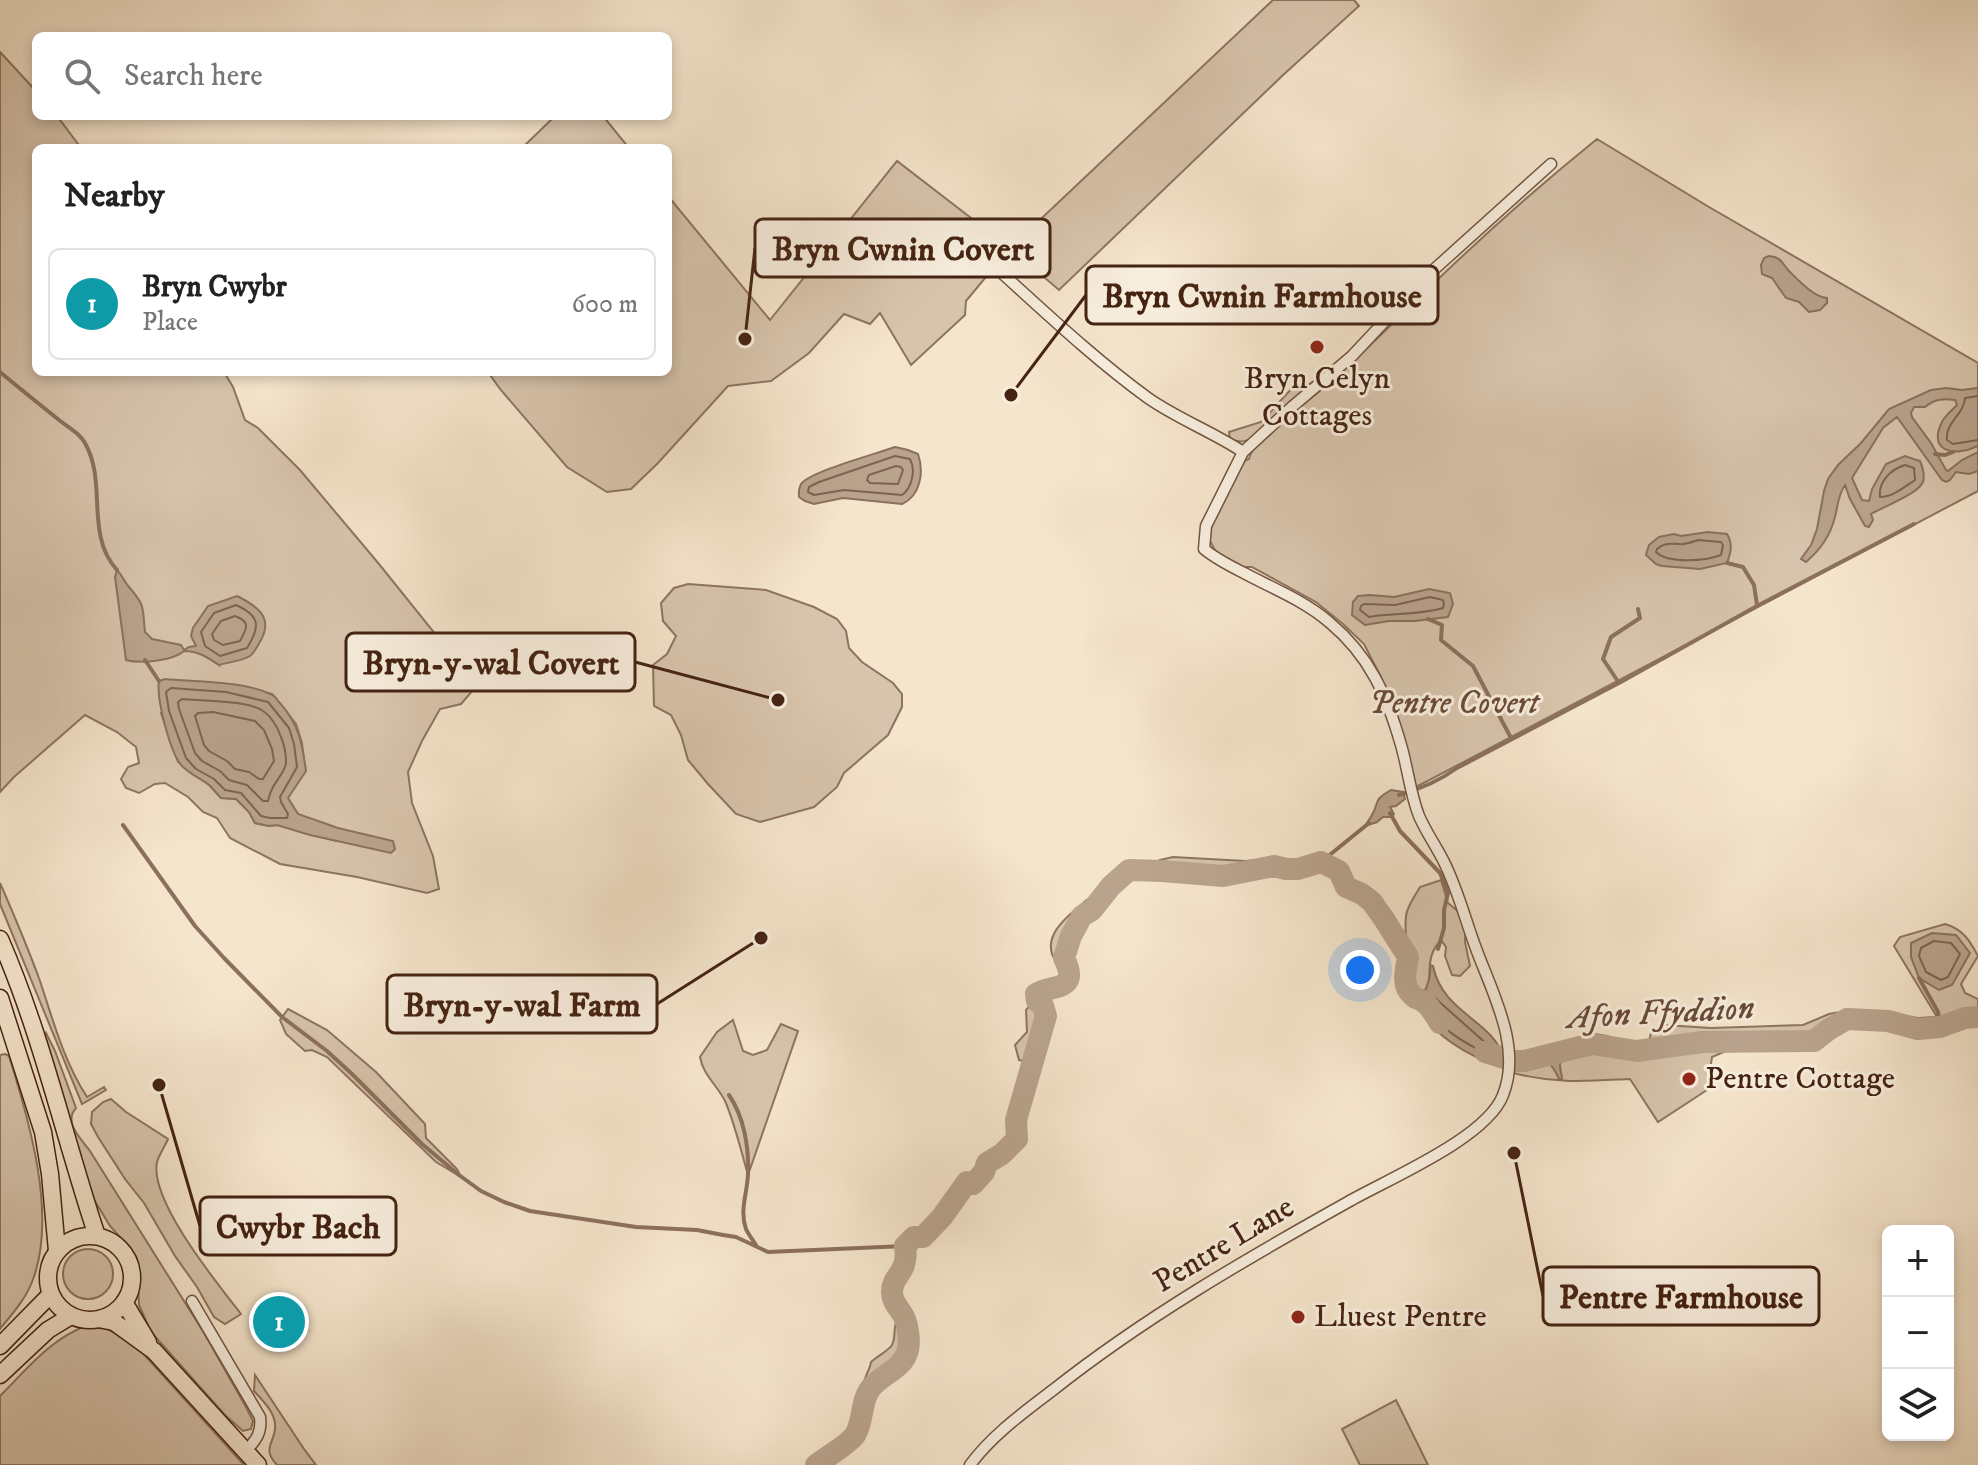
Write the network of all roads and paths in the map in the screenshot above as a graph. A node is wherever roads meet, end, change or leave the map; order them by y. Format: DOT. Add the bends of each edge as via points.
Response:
graph roads {
  1 [pos="1551,164"];
  2 [pos="994,266"];
  3 [pos="1243,452"];
  4 [pos="0,939"];
  5 [pos="0,998"];
  6 [pos="4,1017"];
  7 [pos="97,1236"];
  8 [pos="57,1251"];
  9 [pos="51,1294"];
  10 [pos="192,1301"];
  11 [pos="124,1302"];
  12 [pos="71,1316"];
  13 [pos="98,1319"];
  14 [pos="0,1346"];
  15 [pos="154,1351"];
  16 [pos="0,1375"];
  17 [pos="246,1451"];
  18 [pos="258,1465"];
  19 [pos="970,1465"];
  1 -- 3 [label="street" via="1429,274 1352,356"];
  2 -- 3 [label="street" via="1104,365 1150,399"];
  3 -- 19 [label="street, Pentre Lane" via="1206,526 1204,549 1329,621 1366,660 1386,700 1420,817 1458,893 1507,1038 1503,1097 1469,1134 1089,1361 982,1448"];
  4 -- 7 [label="main road" via="30,1014"];
  5 -- 6 [label="main road"];
  6 -- 8 [label="main road" via="43,1132"];
  7 -- 8 [label="main road" via="68,1241"];
  7 -- 11 [label="main road" via="125,1254 131,1268"];
  8 -- 9 [label="main road" via="48,1269"];
  9 -- 12 [label="main road"];
  9 -- 14 [label="main road"];
  10 -- 17 [label="street" via="260,1417 258,1438"];
  11 -- 13 [label="main road"];
  11 -- 15 [label="main road"];
  12 -- 13 [label="main road"];
  12 -- 16 [label="main road"];
  13 -- 15 [label="main road" via="114,1322"];
  15 -- 17 [label="main road"];
  17 -- 18 [label="main road"];
}
